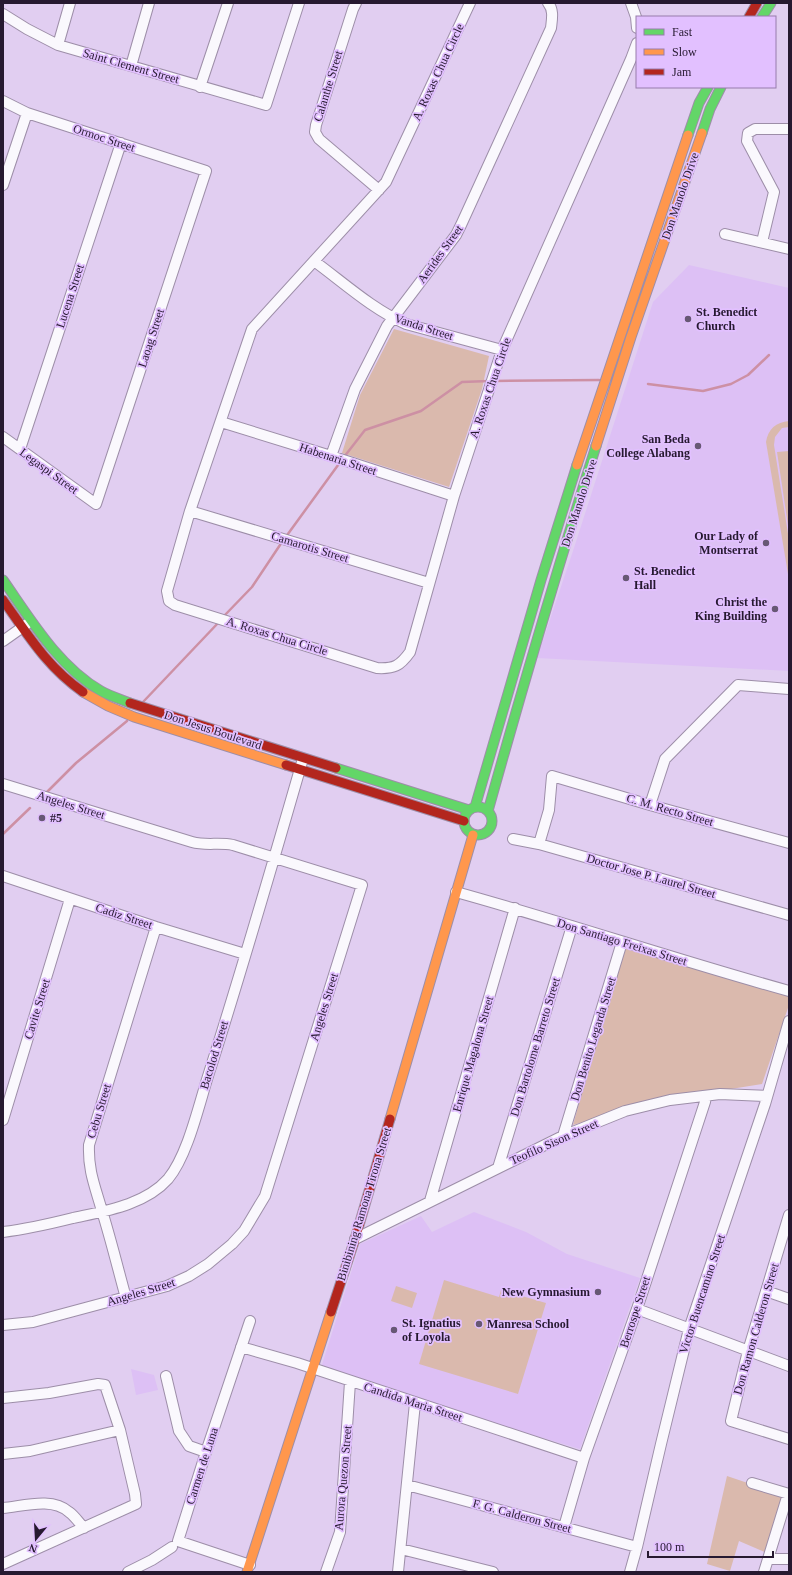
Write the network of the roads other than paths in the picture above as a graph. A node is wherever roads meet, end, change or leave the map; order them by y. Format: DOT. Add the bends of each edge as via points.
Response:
graph roads {
  1 [pos="70,3"];
  2 [pos="149,3"];
  3 [pos="228,3"];
  4 [pos="299,3"];
  5 [pos="356,3"];
  6 [pos="470,3"];
  7 [pos="548,3"];
  8 [pos="631,3"];
  9 [pos="757,3"];
  10 [pos="771,3"];
  11 [pos="3,14"];
  12 [pos="750,16"];
  13 [pos="763,16"];
  14 [pos="636,17"];
  15 [pos="58,45"];
  16 [pos="636,46"];
  17 [pos="131,66"];
  18 [pos="200,87"];
  19 [pos="707,88"];
  20 [pos="720,88"];
  21 [pos="3,101"];
  22 [pos="27,113"];
  23 [pos="789,129"];
  24 [pos="121,143"];
  25 [pos="206,171"];
  26 [pos="3,185"];
  27 [pos="379,190"];
  28 [pos="654,234"];
  29 [pos="725,234"];
  30 [pos="664,241"];
  31 [pos="762,242"];
  32 [pos="789,249"];
  33 [pos="314,261"];
  34 [pos="393,318"];
  35 [pos="502,350"];
  36 [pos="222,422"];
  37 [pos="3,437"];
  38 [pos="20,449"];
  39 [pos="338,459"];
  40 [pos="577,469"];
  41 [pos="588,472"];
  42 [pos="454,496"];
  43 [pos="96,504"];
  44 [pos="190,512"];
  45 [pos="3,580"];
  46 [pos="429,583"];
  47 [pos="538,593"];
  48 [pos="551,597"];
  49 [pos="3,600"];
  50 [pos="31,620"];
  51 [pos="22,627"];
  52 [pos="3,641"];
  53 [pos="789,689"];
  54 [pos="303,759"];
  55 [pos="300,769"];
  56 [pos="3,784"];
  57 [pos="650,805"];
  58 [pos="472,809"];
  59 [pos="488,811"];
  60 [pos="464,821"];
  61 [pos="473,835"];
  62 [pos="513,839"];
  63 [pos="789,843"];
  64 [pos="539,844"];
  65 [pos="274,858"];
  66 [pos="3,876"];
  67 [pos="456,892"];
  68 [pos="70,899"];
  69 [pos="515,908"];
  70 [pos="789,915"];
  71 [pos="572,926"];
  72 [pos="156,927"];
  73 [pos="622,942"];
  74 [pos="245,954"];
  75 [pos="789,991"];
  76 [pos="789,1021"];
  77 [pos="706,1096"];
  78 [pos="767,1096"];
  79 [pos="3,1120"];
  80 [pos="563,1136"];
  81 [pos="498,1168"];
  82 [pos="430,1200"];
  83 [pos="102,1211"];
  84 [pos="789,1215"];
  85 [pos="3,1232"];
  86 [pos="355,1239"];
  87 [pos="766,1290"];
  88 [pos="126,1298"];
  89 [pos="789,1299"];
  90 [pos="637,1310"];
  91 [pos="250,1321"];
  92 [pos="3,1325"];
  93 [pos="689,1329"];
  94 [pos="241,1347"];
  95 [pos="748,1351"];
  96 [pos="789,1366"];
  97 [pos="313,1369"];
  98 [pos="166,1376"];
  99 [pos="350,1382"];
  100 [pos="3,1398"];
  101 [pos="415,1403"];
  102 [pos="120,1430"];
  103 [pos="789,1439"];
  104 [pos="206,1452"];
  105 [pos="3,1454"];
  106 [pos="584,1458"];
  107 [pos="752,1483"];
  108 [pos="407,1485"];
  109 [pos="789,1494"];
  110 [pos="3,1508"];
  111 [pos="564,1527"];
  112 [pos="84,1528"];
  113 [pos="172,1547"];
  114 [pos="638,1547"];
  115 [pos="401,1549"];
  116 [pos="768,1559"];
  117 [pos="789,1559"];
  118 [pos="3,1564"];
  119 [pos="248,1568"];
  120 [pos="128,1572"];
  121 [pos="326,1572"];
  122 [pos="398,1572"];
  123 [pos="493,1572"];
  124 [pos="630,1572"];
  125 [pos="764,1572"];
  1 -- 15 [label="street"];
  2 -- 17 [label="street"];
  3 -- 18 [label="street"];
  4 -- 18 [label="street, Saint Clement Street" via="266,105"];
  5 -- 27 [label="street, Calanthe Street" via="315,132 319,139"];
  6 -- 27 [label="street, A. Roxas Chua Circle" via="386,182"];
  7 -- 34 [label="street, Aerides Street" via="551,5 552,16 550,28 461,225"];
  8 -- 14 [label="street"];
  9 -- 12 [label="street"];
  10 -- 13 [label="street"];
  11 -- 15 [label="street, Saint Clement Street"];
  15 -- 17 [label="street, Saint Clement Street"];
  16 -- 35 [label="street, A. Roxas Chua Circle"];
  17 -- 18 [label="street, Saint Clement Street"];
  19 -- 28 [label="street, Don Manolo Drive" via="699,103"];
  20 -- 30 [label="street, Don Manolo Drive" via="710,109"];
  21 -- 22 [label="street, Ormoc Street"];
  22 -- 24 [label="street, Ormoc Street"];
  22 -- 26 [label="street"];
  23 -- 31 [label="street" via="755,129 748,133 747,141 774,192"];
  24 -- 25 [label="street, Ormoc Street"];
  24 -- 38 [label="street, Lucena Street"];
  25 -- 43 [label="street, Laoag Street"];
  27 -- 33 [label="street, A. Roxas Chua Circle"];
  28 -- 30 [label="street"];
  28 -- 40 [label="street, Don Manolo Drive"];
  29 -- 31 [label="street"];
  30 -- 41 [label="street, Don Manolo Drive"];
  31 -- 32 [label="street"];
  33 -- 34 [label="street, Vanda Street"];
  33 -- 36 [label="street, A. Roxas Chua Circle" via="252,329"];
  34 -- 35 [label="street, Vanda Street" via="406,324"];
  34 -- 39 [label="street, Aerides Street" via="355,389"];
  35 -- 42 [label="street, A. Roxas Chua Circle"];
  36 -- 39 [label="street, Habenaria Street"];
  36 -- 44 [label="street, A. Roxas Chua Circle"];
  37 -- 38 [label="street, Legaspi Street"];
  38 -- 43 [label="street, Legaspi Street"];
  39 -- 42 [label="street, Habenaria Street"];
  40 -- 41 [label="street"];
  40 -- 47 [label="street, Don Manolo Drive"];
  41 -- 48 [label="street, Don Manolo Drive"];
  42 -- 46 [label="street, A. Roxas Chua Circle"];
  44 -- 46 [label="street, Camarotis Street"];
  44 -- 46 [label="street, A. Roxas Chua Circle" via="167,591 169,601 377,668 393,667 403,661 410,652"];
  45 -- 50 [label="street, Don Jesus Boulevard"];
  47 -- 48 [label="street"];
  47 -- 58 [label="street, Don Manolo Drive"];
  48 -- 59 [label="street, Don Manolo Drive" via="530,660"];
  49 -- 51 [label="street, Don Jesus Boulevard"];
  50 -- 51 [label="street"];
  50 -- 54 [label="street, Don Jesus Boulevard" via="72,669 101,690 141,707"];
  51 -- 52 [label="street"];
  51 -- 55 [label="street, Don Jesus Boulevard" via="42,655 65,679 109,708"];
  53 -- 57 [label="street" via="738,685 665,759"];
  54 -- 55 [label="street, Bacolod Street"];
  54 -- 58 [label="street, Don Jesus Boulevard"];
  55 -- 60 [label="street, Don Jesus Boulevard"];
  55 -- 65 [label="street, Bacolod Street"];
  56 -- 65 [label="street, Angeles Street" via="192,842 224,843"];
  57 -- 63 [label="street, C. M. Recto Street"];
  57 -- 64 [label="street, C. M. Recto Street" via="552,776 548,810"];
  58 -- 59 [label="street" via="482,807"];
  58 -- 60 [label="street" via="465,815"];
  59 -- 61 [label="street" via="492,817 492,825 488,832"];
  60 -- 61 [label="street" via="468,832"];
  61 -- 67 [label="street, Binibining Ramona Tirona Street"];
  62 -- 64 [label="street, Doctor Jose P. Laurel Street"];
  64 -- 70 [label="street, Doctor Jose P. Laurel Street"];
  65 -- 74 [label="street, Bacolod Street"];
  65 -- 88 [label="street, Angeles Street" via="362,885 265,1196 244,1231 208,1264 167,1286"];
  66 -- 68 [label="street, Cadiz Street"];
  67 -- 69 [label="street, Don Santiago Freixas Street"];
  67 -- 86 [label="street, Binibining Ramona Tirona Street"];
  68 -- 72 [label="street, Cadiz Street"];
  68 -- 79 [label="street, Cavite Street"];
  69 -- 71 [label="street, Don Santiago Freixas Street"];
  69 -- 82 [label="street, Enrique Magalona Street"];
  71 -- 73 [label="street, Don Santiago Freixas Street"];
  71 -- 81 [label="street, Don Bartolome Barreto Street"];
  72 -- 74 [label="street, Cadiz Street"];
  72 -- 83 [label="street, Cebu Street" via="89,1145 88,1161"];
  73 -- 75 [label="street, Don Santiago Freixas Street"];
  73 -- 80 [label="street, Don Benito Legarda Street"];
  74 -- 83 [label="street, Bacolod Street" via="181,1159 168,1179 151,1193 134,1202"];
  76 -- 78 [label="street, Victor Buencamino Street"];
  77 -- 78 [label="street, Teofilo Sison Street"];
  77 -- 80 [label="street, Teofilo Sison Street" via="639,1107"];
  77 -- 90 [label="street, Berrospe Street"];
  78 -- 93 [label="street, Victor Buencamino Street"];
  80 -- 81 [label="street, Teofilo Sison Street"];
  81 -- 82 [label="street, Teofilo Sison Street"];
  82 -- 86 [label="street, Teofilo Sison Street"];
  83 -- 85 [label="street, Bacolod Street"];
  83 -- 88 [label="street, Cebu Street"];
  84 -- 87 [label="street, Don Ramon Calderon Street"];
  86 -- 97 [label="street, Binibining Ramona Tirona Street"];
  87 -- 89 [label="street"];
  87 -- 95 [label="street, Don Ramon Calderon Street"];
  88 -- 92 [label="street, Angeles Street" via="33,1322"];
  90 -- 93 [label="street"];
  90 -- 106 [label="street, Berrospe Street"];
  91 -- 94 [label="street, Carmen de Luna"];
  93 -- 95 [label="street"];
  93 -- 114 [label="street, Victor Buencamino Street"];
  94 -- 97 [label="street, Candida Maria Street"];
  94 -- 104 [label="street, Carmen de Luna"];
  95 -- 96 [label="street"];
  95 -- 103 [label="street, Don Ramon Calderon Street" via="731,1421"];
  97 -- 99 [label="street, Candida Maria Street"];
  97 -- 119 [label="street, Binibining Ramona Tirona Street"];
  98 -- 104 [label="street" via="179,1431 189,1446"];
  99 -- 101 [label="street, Candida Maria Street"];
  99 -- 121 [label="street, Aurora Quezon Street" via="340,1532"];
  100 -- 102 [label="street" via="102,1384 108,1391"];
  101 -- 106 [label="street, Candida Maria Street"];
  101 -- 108 [label="street"];
  102 -- 105 [label="street" via="30,1451"];
  102 -- 112 [label="street" via="136,1504"];
  104 -- 119 [label="street, Carmen de Luna" via="178,1541"];
  106 -- 111 [label="street, Berrospe Street"];
  107 -- 109 [label="street"];
  108 -- 111 [label="street, F. G. Calderon Street"];
  108 -- 115 [label="street"];
  109 -- 116 [label="street"];
  110 -- 112 [label="street" via="56,1505 70,1512"];
  111 -- 114 [label="street, F. G. Calderon Street"];
  112 -- 118 [label="street"];
  113 -- 120 [label="street"];
  114 -- 124 [label="street, Victor Buencamino Street"];
  115 -- 122 [label="street"];
  115 -- 123 [label="street"];
  116 -- 117 [label="street"];
  116 -- 125 [label="street"];
}
